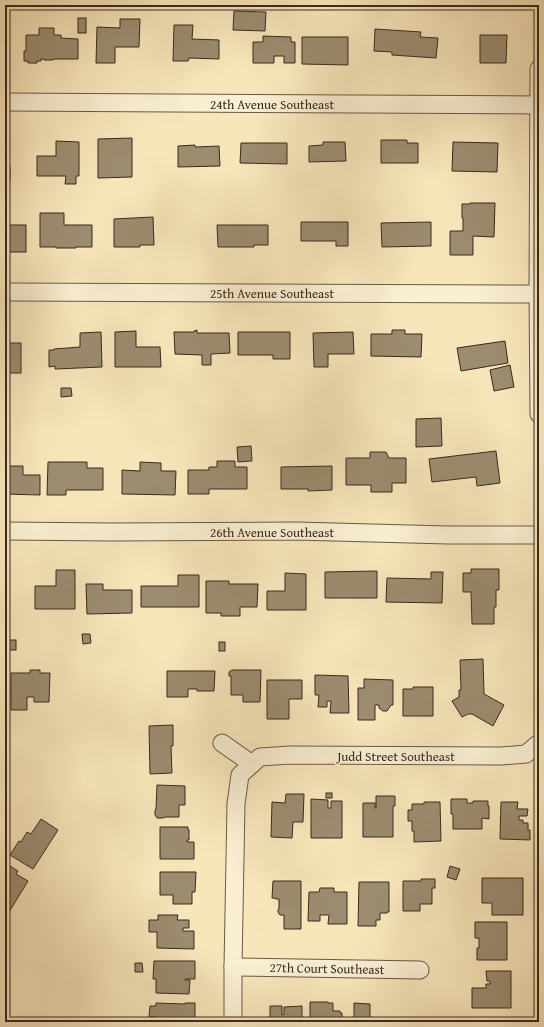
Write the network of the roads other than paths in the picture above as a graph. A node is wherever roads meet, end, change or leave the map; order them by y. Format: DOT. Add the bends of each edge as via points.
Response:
graph roads {
  1 [pos="539,69"];
  2 [pos="5,102"];
  3 [pos="539,105"];
  4 [pos="5,292"];
  5 [pos="539,294"];
  6 [pos="539,414"];
  7 [pos="5,531"];
  8 [pos="539,535"];
  9 [pos="222,743"];
  10 [pos="539,743"];
  11 [pos="252,764"];
  12 [pos="233,967"];
  13 [pos="420,970"];
  14 [pos="233,1022"];
  1 -- 3 [label="street"];
  2 -- 3 [label="street, 24th Avenue Southeast"];
  3 -- 5 [label="street"];
  4 -- 5 [label="street, 25th Avenue Southeast"];
  5 -- 6 [label="street"];
  7 -- 8 [label="street, 26th Avenue Southeast" via="296,531"];
  9 -- 11 [label="street"];
  10 -- 11 [label="street, Judd Street Southeast" via="526,754 501,756 290,755 260,757"];
  11 -- 12 [label="street, Judd Street Southeast" via="240,775 236,804"];
  12 -- 13 [label="street, 27th Court Southeast"];
  12 -- 14 [label="street, Judd Street Southeast"];
}
